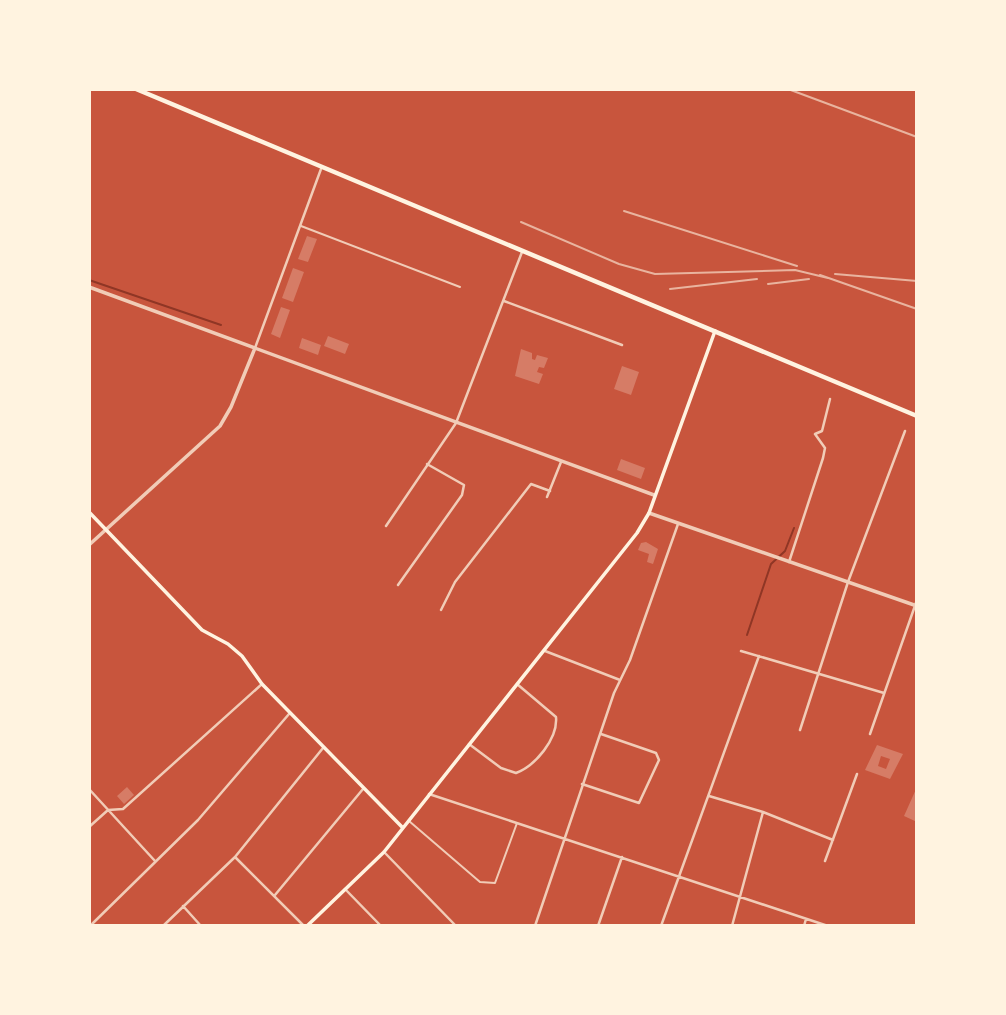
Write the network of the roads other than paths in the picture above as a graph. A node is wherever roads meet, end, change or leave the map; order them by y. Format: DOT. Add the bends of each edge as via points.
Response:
graph roads {
  1 [pos="136,89"];
  2 [pos="321,169"];
  3 [pos="300,225"];
  4 [pos="522,252"];
  5 [pos="89,287"];
  6 [pos="460,287"];
  7 [pos="503,301"];
  8 [pos="715,331"];
  9 [pos="622,345"];
  10 [pos="255,348"];
  11 [pos="830,399"];
  12 [pos="917,416"];
  13 [pos="456,423"];
  14 [pos="905,431"];
  15 [pos="561,462"];
  16 [pos="427,464"];
  17 [pos="550,491"];
  18 [pos="654,495"];
  19 [pos="547,498"];
  20 [pos="89,512"];
  21 [pos="649,513"];
  22 [pos="678,524"];
  23 [pos="386,526"];
  24 [pos="107,530"];
  25 [pos="89,545"];
  26 [pos="789,562"];
  27 [pos="848,582"];
  28 [pos="398,585"];
  29 [pos="916,604"];
  30 [pos="441,610"];
  31 [pos="544,650"];
  32 [pos="741,650"];
  33 [pos="759,656"];
  34 [pos="820,673"];
  35 [pos="620,680"];
  36 [pos="262,684"];
  37 [pos="517,684"];
  38 [pos="884,693"];
  39 [pos="289,714"];
  40 [pos="800,730"];
  41 [pos="600,734"];
  42 [pos="870,734"];
  43 [pos="469,744"];
  44 [pos="323,748"];
  45 [pos="857,774"];
  46 [pos="582,784"];
  47 [pos="89,789"];
  48 [pos="363,789"];
  49 [pos="429,794"];
  50 [pos="709,796"];
  51 [pos="108,810"];
  52 [pos="763,812"];
  53 [pos="408,820"];
  54 [pos="517,822"];
  55 [pos="89,827"];
  56 [pos="403,828"];
  57 [pos="564,838"];
  58 [pos="833,840"];
  59 [pos="384,852"];
  60 [pos="235,856"];
  61 [pos="622,857"];
  62 [pos="155,861"];
  63 [pos="825,861"];
  64 [pos="679,876"];
  65 [pos="345,889"];
  66 [pos="275,895"];
  67 [pos="739,897"];
  68 [pos="183,906"];
  69 [pos="806,919"];
  70 [pos="90,926"];
  71 [pos="163,926"];
  72 [pos="201,926"];
  73 [pos="305,926"];
  74 [pos="381,926"];
  75 [pos="456,926"];
  76 [pos="535,926"];
  77 [pos="598,926"];
  78 [pos="661,926"];
  79 [pos="732,926"];
  80 [pos="804,926"];
  81 [pos="828,926"];
  1 -- 2 [label="main road"];
  2 -- 3 [label="street"];
  2 -- 4 [label="main road"];
  3 -- 6 [label="lane"];
  3 -- 10 [label="street"];
  4 -- 7 [label="street"];
  4 -- 8 [label="main road"];
  5 -- 10 [label="street"];
  7 -- 9 [label="street"];
  7 -- 13 [label="street"];
  8 -- 12 [label="main road"];
  8 -- 18 [label="main road"];
  10 -- 13 [label="street"];
  10 -- 24 [label="street" via="220,426"];
  11 -- 26 [label="street" via="822,430 814,434 825,448 823,458"];
  13 -- 15 [label="street"];
  13 -- 16 [label="street"];
  14 -- 27 [label="street"];
  15 -- 17 [label="street"];
  15 -- 18 [label="street"];
  16 -- 23 [label="street"];
  16 -- 28 [label="street" via="459,480 464,485 462,495"];
  17 -- 19 [label="street"];
  17 -- 30 [label="street" via="531,484 455,582"];
  18 -- 21 [label="main road"];
  20 -- 24 [label="main road"];
  21 -- 22 [label="street"];
  21 -- 31 [label="main road"];
  22 -- 26 [label="street"];
  22 -- 35 [label="street"];
  24 -- 25 [label="street"];
  24 -- 36 [label="main road" via="202,630 242,656"];
  26 -- 27 [label="street"];
  27 -- 29 [label="street"];
  27 -- 34 [label="street"];
  29 -- 38 [label="street"];
  31 -- 35 [label="street"];
  31 -- 37 [label="main road"];
  32 -- 33 [label="street"];
  33 -- 34 [label="street"];
  33 -- 50 [label="street"];
  34 -- 38 [label="street"];
  34 -- 40 [label="street"];
  35 -- 41 [label="street"];
  36 -- 39 [label="main road"];
  36 -- 51 [label="street" via="123,809"];
  37 -- 43 [label="main road"];
  37 -- 43 [label="street" via="556,717 553,734 529,768 516,773 501,768"];
  38 -- 42 [label="street"];
  39 -- 44 [label="main road"];
  39 -- 62 [label="street" via="198,820"];
  41 -- 46 [label="street"];
  41 -- 46 [label="street" via="656,753 659,760 639,803"];
  43 -- 49 [label="main road"];
  44 -- 48 [label="main road"];
  44 -- 60 [label="street"];
  45 -- 58 [label="street"];
  46 -- 57 [label="street"];
  47 -- 51 [label="street"];
  48 -- 56 [label="main road"];
  48 -- 66 [label="street"];
  49 -- 53 [label="main road"];
  49 -- 54 [label="street"];
  50 -- 52 [label="street"];
  50 -- 64 [label="street"];
  51 -- 55 [label="street"];
  51 -- 62 [label="street"];
  52 -- 58 [label="street"];
  52 -- 67 [label="street"];
  53 -- 54 [label="lane" via="488,885 495,883"];
  53 -- 56 [label="main road"];
  54 -- 57 [label="street"];
  56 -- 59 [label="main road"];
  57 -- 61 [label="street"];
  57 -- 76 [label="street"];
  58 -- 63 [label="street"];
  59 -- 65 [label="main road"];
  59 -- 75 [label="street"];
  60 -- 66 [label="street"];
  60 -- 68 [label="street"];
  61 -- 64 [label="street"];
  61 -- 77 [label="street"];
  62 -- 70 [label="street"];
  64 -- 67 [label="street"];
  64 -- 78 [label="street"];
  65 -- 73 [label="main road"];
  65 -- 74 [label="street"];
  66 -- 73 [label="street"];
  67 -- 69 [label="street"];
  67 -- 79 [label="street"];
  68 -- 71 [label="street"];
  68 -- 72 [label="street"];
  69 -- 80 [label="street"];
  69 -- 81 [label="street"];
}
